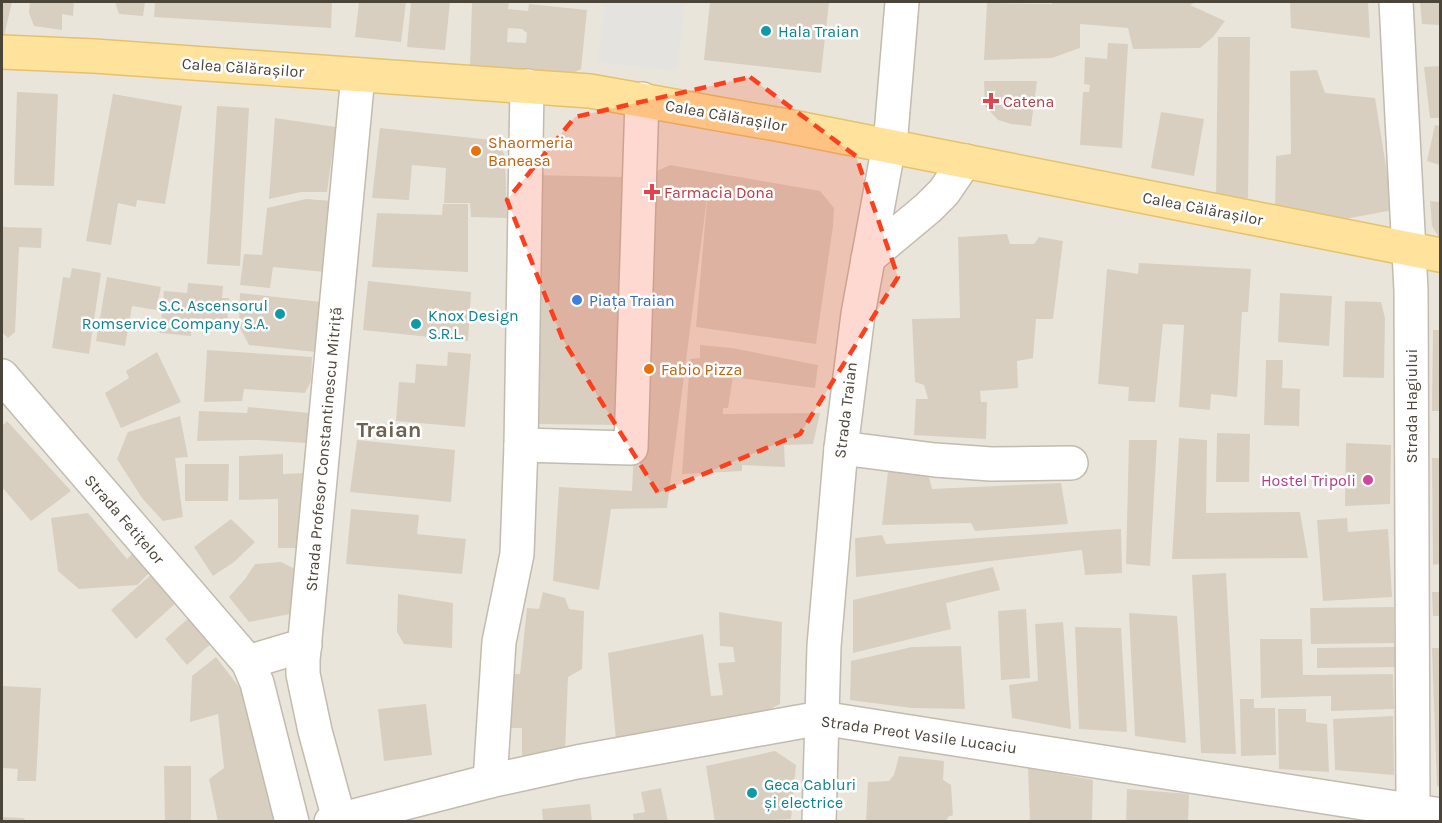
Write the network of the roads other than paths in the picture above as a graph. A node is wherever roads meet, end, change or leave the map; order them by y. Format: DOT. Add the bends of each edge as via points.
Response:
graph roads {
  1 [pos="902,2"];
  2 [pos="1396,2"];
  3 [pos="2,52"];
  4 [pos="358,75"];
  5 [pos="527,86"];
  6 [pos="642,99"];
  7 [pos="889,147"];
  8 [pos="965,161"];
  9 [pos="1409,248"];
  10 [pos="1440,255"];
  11 [pos="868,258"];
  12 [pos="2,376"];
  13 [pos="521,445"];
  14 [pos="841,448"];
  15 [pos="1071,463"];
  16 [pos="305,645"];
  17 [pos="248,662"];
  18 [pos="821,718"];
  19 [pos="490,781"];
  20 [pos="1427,813"];
  21 [pos="335,820"];
  22 [pos="292,822"];
  23 [pos="819,822"];
  1 -- 7 [label="street, Strada Traian"];
  2 -- 9 [label="street, Strada Hagiului"];
  3 -- 4 [label="main road, Calea Călărașilor"];
  4 -- 5 [label="main road, Calea Călărașilor"];
  4 -- 16 [label="street, Strada Profesor Constantinescu Mitriță"];
  5 -- 6 [label="main road, Calea Călărașilor"];
  5 -- 13 [label="street"];
  6 -- 7 [label="main road, Calea Călărașilor"];
  6 -- 13 [label="street" via="631,448"];
  7 -- 8 [label="main road, Calea Călărașilor"];
  7 -- 11 [label="street, Strada Traian"];
  8 -- 9 [label="main road, Calea Călărașilor"];
  8 -- 11 [label="street" via="928,208"];
  9 -- 10 [label="main road, Calea Călărașilor"];
  9 -- 20 [label="street, Strada Hagiului"];
  11 -- 14 [label="street, Strada Traian"];
  12 -- 17 [label="street, Strada Fetițelor"];
  13 -- 19 [label="street" via="517,554 499,642"];
  14 -- 15 [label="street" via="991,464"];
  14 -- 18 [label="street, Strada Traian"];
  16 -- 17 [label="street"];
  16 -- 21 [label="street, Strada Profesor Constantinescu Mitriță" via="303,674"];
  17 -- 22 [label="street" via="257,683"];
  18 -- 19 [label="street, Strada Preot Vasile Lucaciu"];
  18 -- 20 [label="street, Strada Preot Vasile Lucaciu"];
  18 -- 23 [label="street, Strada Traian"];
  19 -- 21 [label="street, Strada Preot Vasile Lucaciu"];
}
